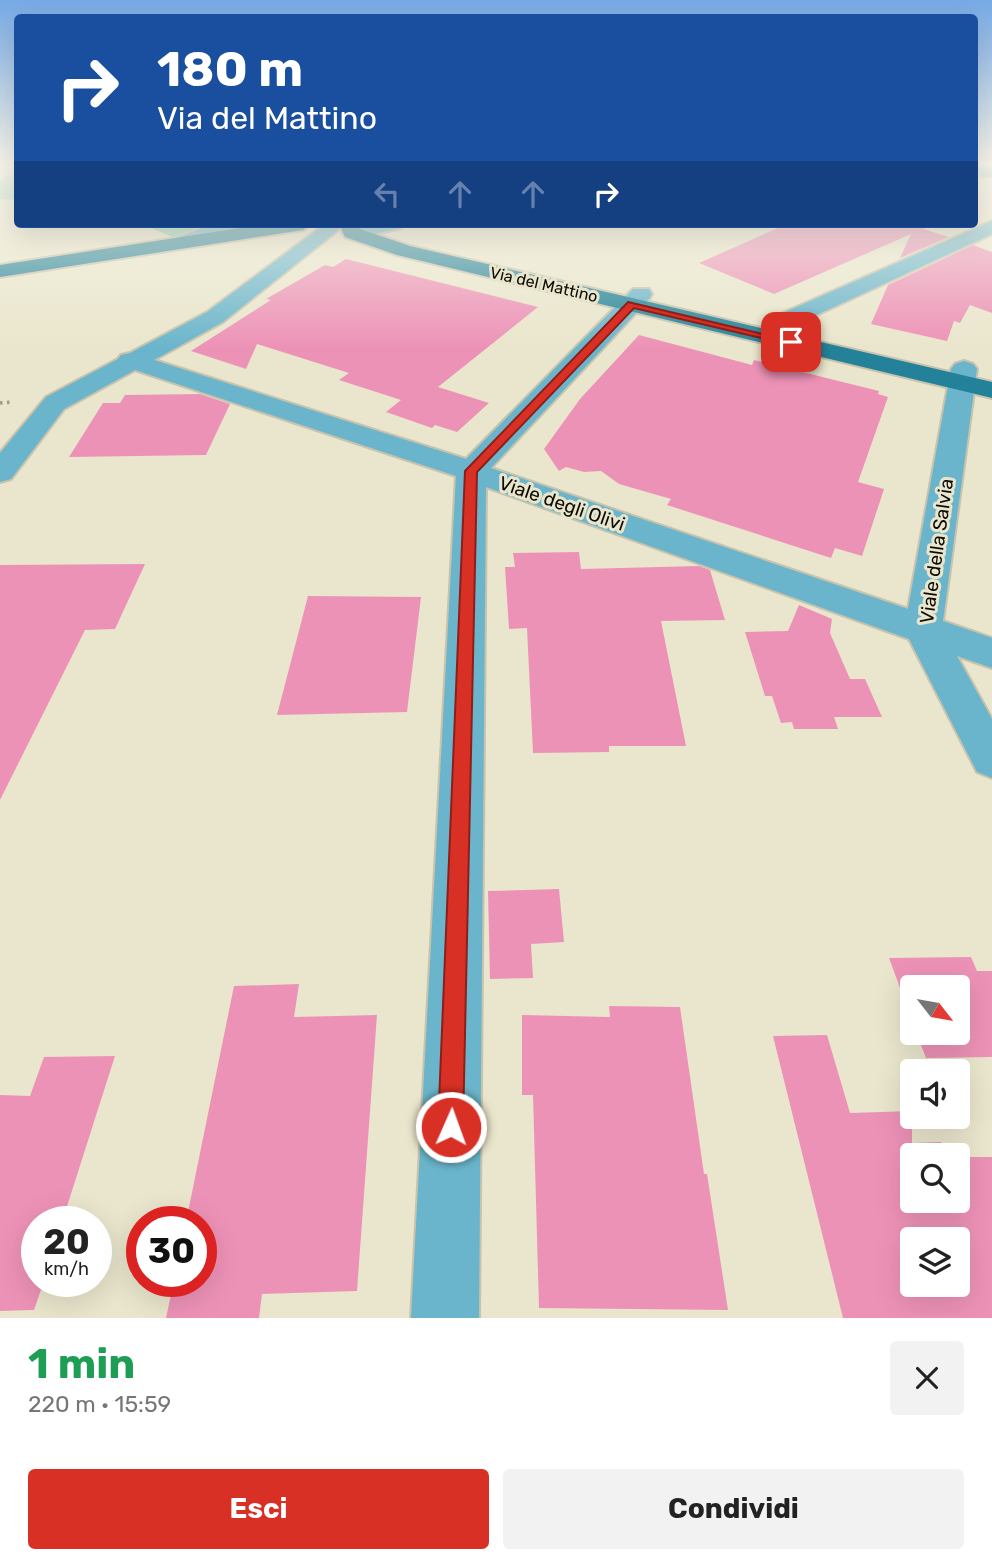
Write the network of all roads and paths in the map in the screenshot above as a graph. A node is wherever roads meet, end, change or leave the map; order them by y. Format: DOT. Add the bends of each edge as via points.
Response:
graph roads {
  1 [pos="220,228"];
  2 [pos="255,228"];
  3 [pos="345,228"];
  4 [pos="348,228"];
  5 [pos="967,228"];
  6 [pos="427,236"];
  7 [pos="183,242"];
  8 [pos="0,271"];
  9 [pos="637,299"];
  10 [pos="771,331"];
  11 [pos="130,360"];
  12 [pos="977,379"];
  13 [pos="471,471"];
  14 [pos="0,472"];
  15 [pos="923,629"];
  16 [pos="992,653"];
  17 [pos="992,759"];
  18 [pos="445,1318"];
  1 -- 7 [label="street"];
  2 -- 7 [label="main road"];
  3 -- 11 [label="street" via="215,317"];
  4 -- 9 [label="main road, Via del Mattino" via="404,251"];
  5 -- 10 [label="street"];
  6 -- 9 [label="main road, Via del Mattino"];
  7 -- 8 [label="main road"];
  9 -- 10 [label="main road, Via del Mattino"];
  9 -- 13 [label="street"];
  10 -- 12 [label="main road, Via del Mattino"];
  11 -- 13 [label="street, Viale degli Olivi"];
  11 -- 14 [label="street" via="55,403"];
  12 -- 15 [label="street, Viale della Salvia"];
  13 -- 15 [label="street, Viale degli Olivi"];
  13 -- 18 [label="street"];
  15 -- 16 [label="street, Viale degli Olivi"];
  15 -- 17 [label="street, Viale della Salvia"];
}
